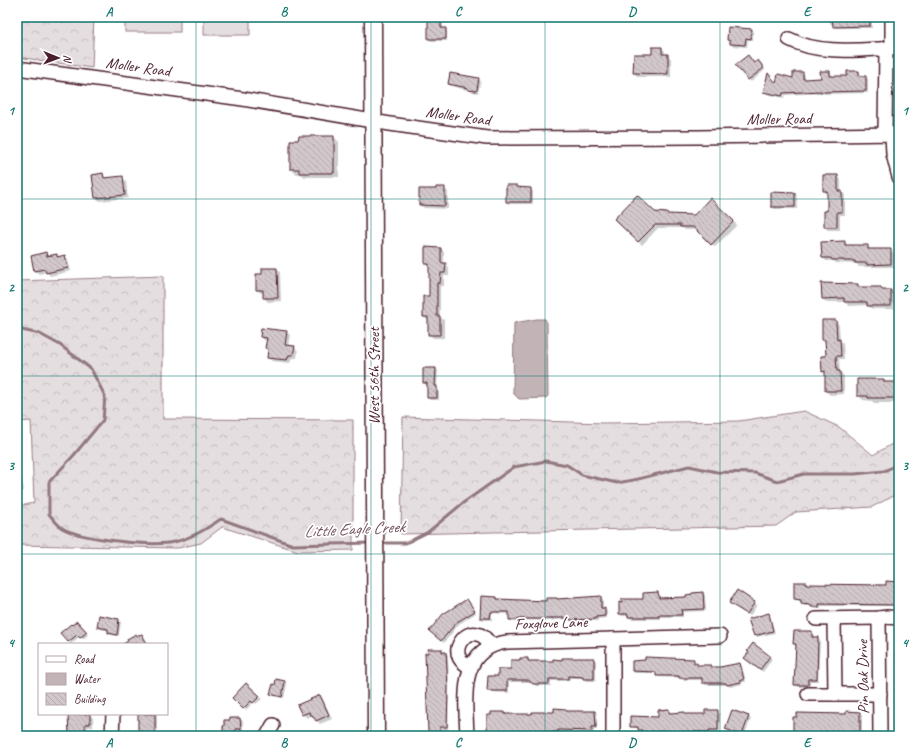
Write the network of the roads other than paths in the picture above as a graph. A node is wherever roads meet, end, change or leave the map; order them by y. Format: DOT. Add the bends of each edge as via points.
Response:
graph roads {
  1 [pos="373,17"];
  2 [pos="892,17"];
  3 [pos="789,40"];
  4 [pos="892,48"];
  5 [pos="17,68"];
  6 [pos="373,120"];
  7 [pos="892,134"];
  8 [pos="899,177"];
  9 [pos="879,618"];
  10 [pos="899,618"];
  11 [pos="816,619"];
  12 [pos="834,619"];
  13 [pos="720,636"];
  14 [pos="613,639"];
  15 [pos="491,646"];
  16 [pos="471,667"];
  17 [pos="808,694"];
  18 [pos="835,694"];
  19 [pos="880,694"];
  20 [pos="113,715"];
  21 [pos="112,736"];
  22 [pos="376,736"];
  23 [pos="467,736"];
  24 [pos="614,736"];
  25 [pos="880,736"];
  1 -- 6 [label="main road, West 56th Street"];
  2 -- 4 [label="street"];
  3 -- 4 [label="street" via="824,50"];
  4 -- 7 [label="street"];
  5 -- 6 [label="street, Moller Road"];
  6 -- 7 [label="street, Moller Road" via="508,139"];
  6 -- 22 [label="main road, West 56th Street"];
  7 -- 8 [label="street" via="893,154"];
  9 -- 10 [label="street"];
  9 -- 12 [label="street"];
  9 -- 19 [label="street, Pin Oak Drive"];
  11 -- 12 [label="street"];
  12 -- 18 [label="street"];
  13 -- 14 [label="street, Foxglove Lane"];
  14 -- 15 [label="street, Foxglove Lane" via="507,642"];
  14 -- 24 [label="street"];
  15 -- 16 [label="street, Foxglove Lane" via="478,656"];
  15 -- 16 [label="street" via="481,635 464,637 458,646 458,654 462,661"];
  16 -- 23 [label="street, Foxglove Lane" via="467,677"];
  17 -- 18 [label="street"];
  18 -- 19 [label="street"];
  19 -- 25 [label="street, Pin Oak Drive"];
  20 -- 21 [label="street"];
}
